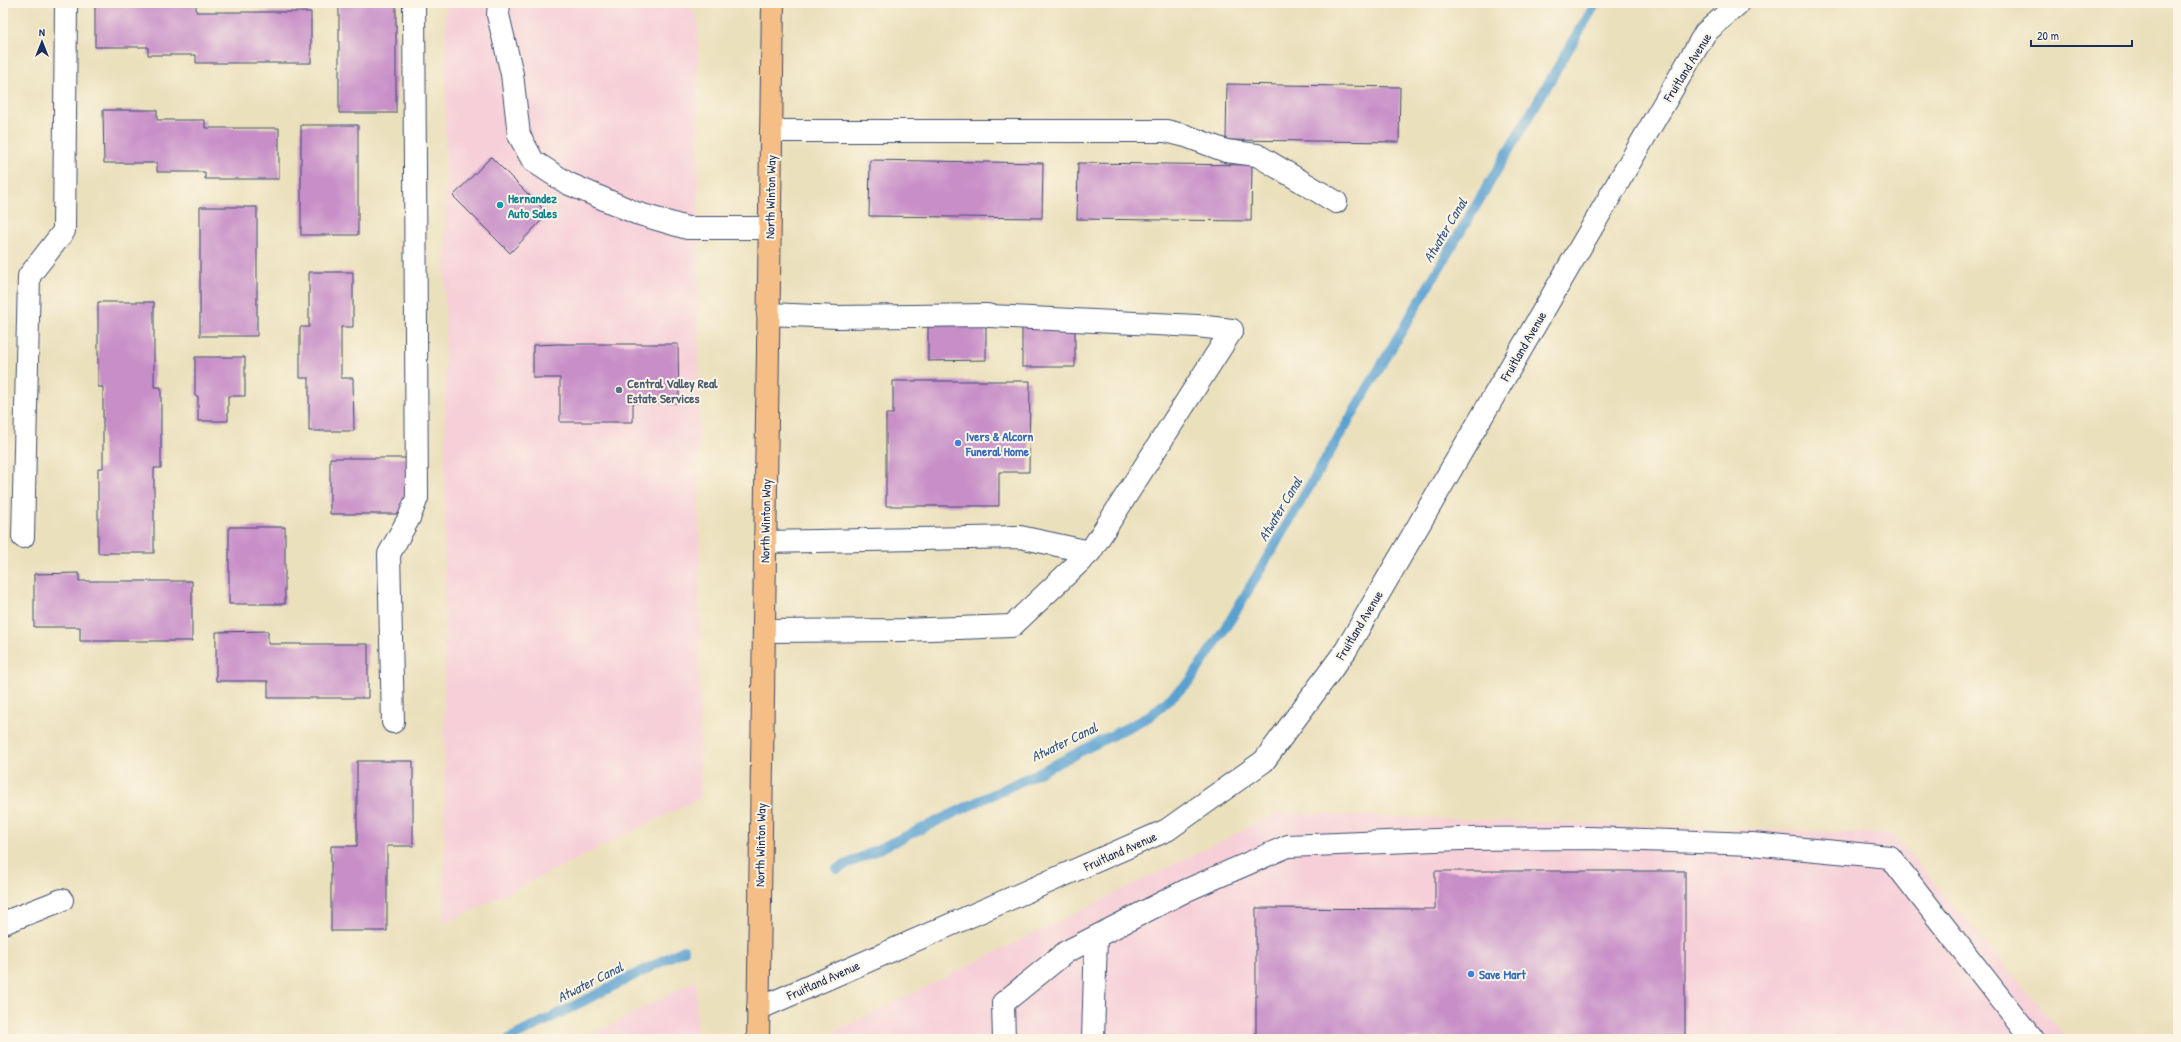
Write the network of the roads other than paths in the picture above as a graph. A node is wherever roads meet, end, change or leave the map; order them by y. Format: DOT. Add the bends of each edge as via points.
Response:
graph roads {
  1 [pos="66,3"];
  2 [pos="414,3"];
  3 [pos="499,3"];
  4 [pos="773,3"];
  5 [pos="1739,3"];
  6 [pos="771,131"];
  7 [pos="1336,202"];
  8 [pos="769,228"];
  9 [pos="768,314"];
  10 [pos="22,537"];
  11 [pos="765,542"];
  12 [pos="1090,552"];
  13 [pos="764,631"];
  14 [pos="393,722"];
  15 [pos="62,900"];
  16 [pos="3,923"];
  17 [pos="1096,936"];
  18 [pos="758,1008"];
  19 [pos="758,1039"];
  20 [pos="1004,1039"];
  21 [pos="1093,1039"];
  22 [pos="2032,1039"];
  1 -- 10 [label="street" via="64,231 29,276"];
  2 -- 14 [label="street" via="417,498 389,554"];
  3 -- 8 [label="street" via="498,15 512,74 519,134 533,161 567,183 643,215 687,228"];
  4 -- 6 [label="main road, North Winton Way"];
  5 -- 18 [label="street, Fruitland Avenue" via="1705,33 1346,650 1264,761 1167,830"];
  6 -- 7 [label="street" via="1166,131 1226,151 1257,155"];
  6 -- 8 [label="main road, North Winton Way"];
  8 -- 9 [label="main road, North Winton Way"];
  9 -- 11 [label="main road, North Winton Way"];
  9 -- 12 [label="street" via="838,317 987,314 1232,330"];
  11 -- 12 [label="street" via="1020,537"];
  11 -- 13 [label="main road, North Winton Way"];
  12 -- 13 [label="street" via="1012,626"];
  13 -- 18 [label="main road, North Winton Way"];
  15 -- 16 [label="street"];
  17 -- 20 [label="street" via="1066,952 1003,1003"];
  17 -- 21 [label="street"];
  17 -- 22 [label="street" via="1187,890 1288,846 1460,839 1590,838 1752,844 1890,857"];
  18 -- 19 [label="main road, North Winton Way"];
}
